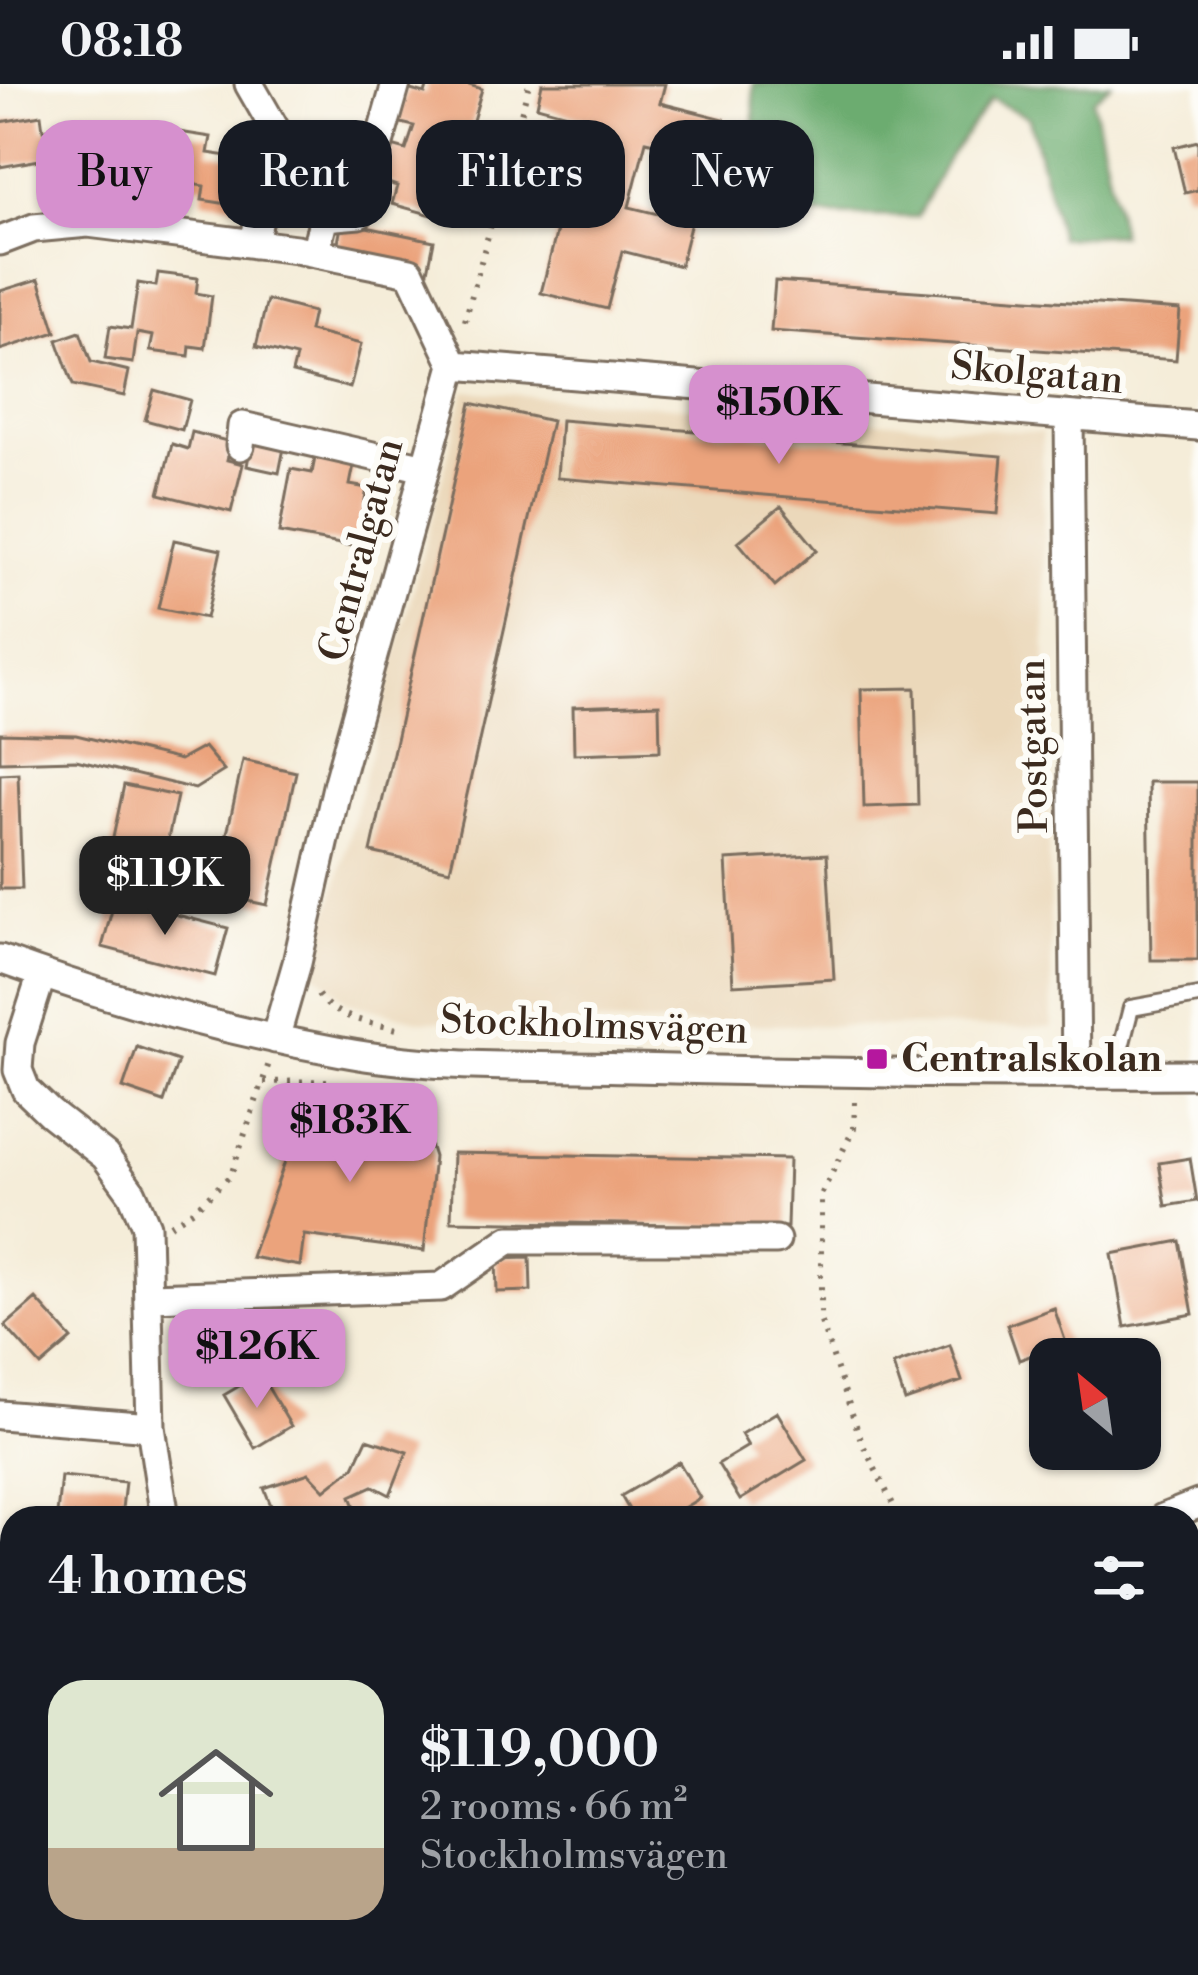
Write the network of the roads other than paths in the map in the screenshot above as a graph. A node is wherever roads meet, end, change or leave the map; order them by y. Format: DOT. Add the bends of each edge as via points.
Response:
graph roads {
  1 [pos="249,84"];
  2 [pos="396,84"];
  3 [pos="0,241"];
  4 [pos="254,244"];
  5 [pos="315,253"];
  6 [pos="454,365"];
  7 [pos="1069,416"];
  8 [pos="1198,426"];
  9 [pos="240,446"];
  10 [pos="425,468"];
  11 [pos="0,959"];
  12 [pos="42,974"];
  13 [pos="1198,996"];
  14 [pos="275,1039"];
  15 [pos="10,1046"];
  16 [pos="1114,1074"];
  17 [pos="1198,1074"];
  18 [pos="1076,1075"];
  19 [pos="776,1240"];
  20 [pos="151,1297"];
  21 [pos="0,1414"];
  22 [pos="151,1426"];
  23 [pos="163,1506"];
  1 -- 4 [label="street" via="276,131"];
  2 -- 5 [label="street" via="359,214 324,218"];
  3 -- 4 [label="street" via="88,223"];
  4 -- 5 [label="street"];
  5 -- 6 [label="street" via="410,272"];
  6 -- 7 [label="street, Skolgatan"];
  6 -- 10 [label="street, Centralgatan"];
  7 -- 8 [label="street, Skolgatan"];
  7 -- 18 [label="street, Postgatan"];
  9 -- 10 [label="street" via="242,426"];
  10 -- 14 [label="street, Centralgatan"];
  11 -- 12 [label="street, Stockholmsvägen"];
  12 -- 14 [label="street, Stockholmsvägen"];
  12 -- 15 [label="street"];
  13 -- 16 [label="lane" via="1132,1008"];
  14 -- 18 [label="street, Stockholmsvägen" via="466,1063"];
  15 -- 20 [label="street" via="26,1090 106,1156 132,1193 146,1226"];
  16 -- 17 [label="street, Stockholmsvägen"];
  16 -- 18 [label="street, Stockholmsvägen"];
  19 -- 20 [label="street" via="509,1240 441,1286"];
  20 -- 22 [label="street"];
  21 -- 22 [label="street"];
  22 -- 23 [label="street"];
}
